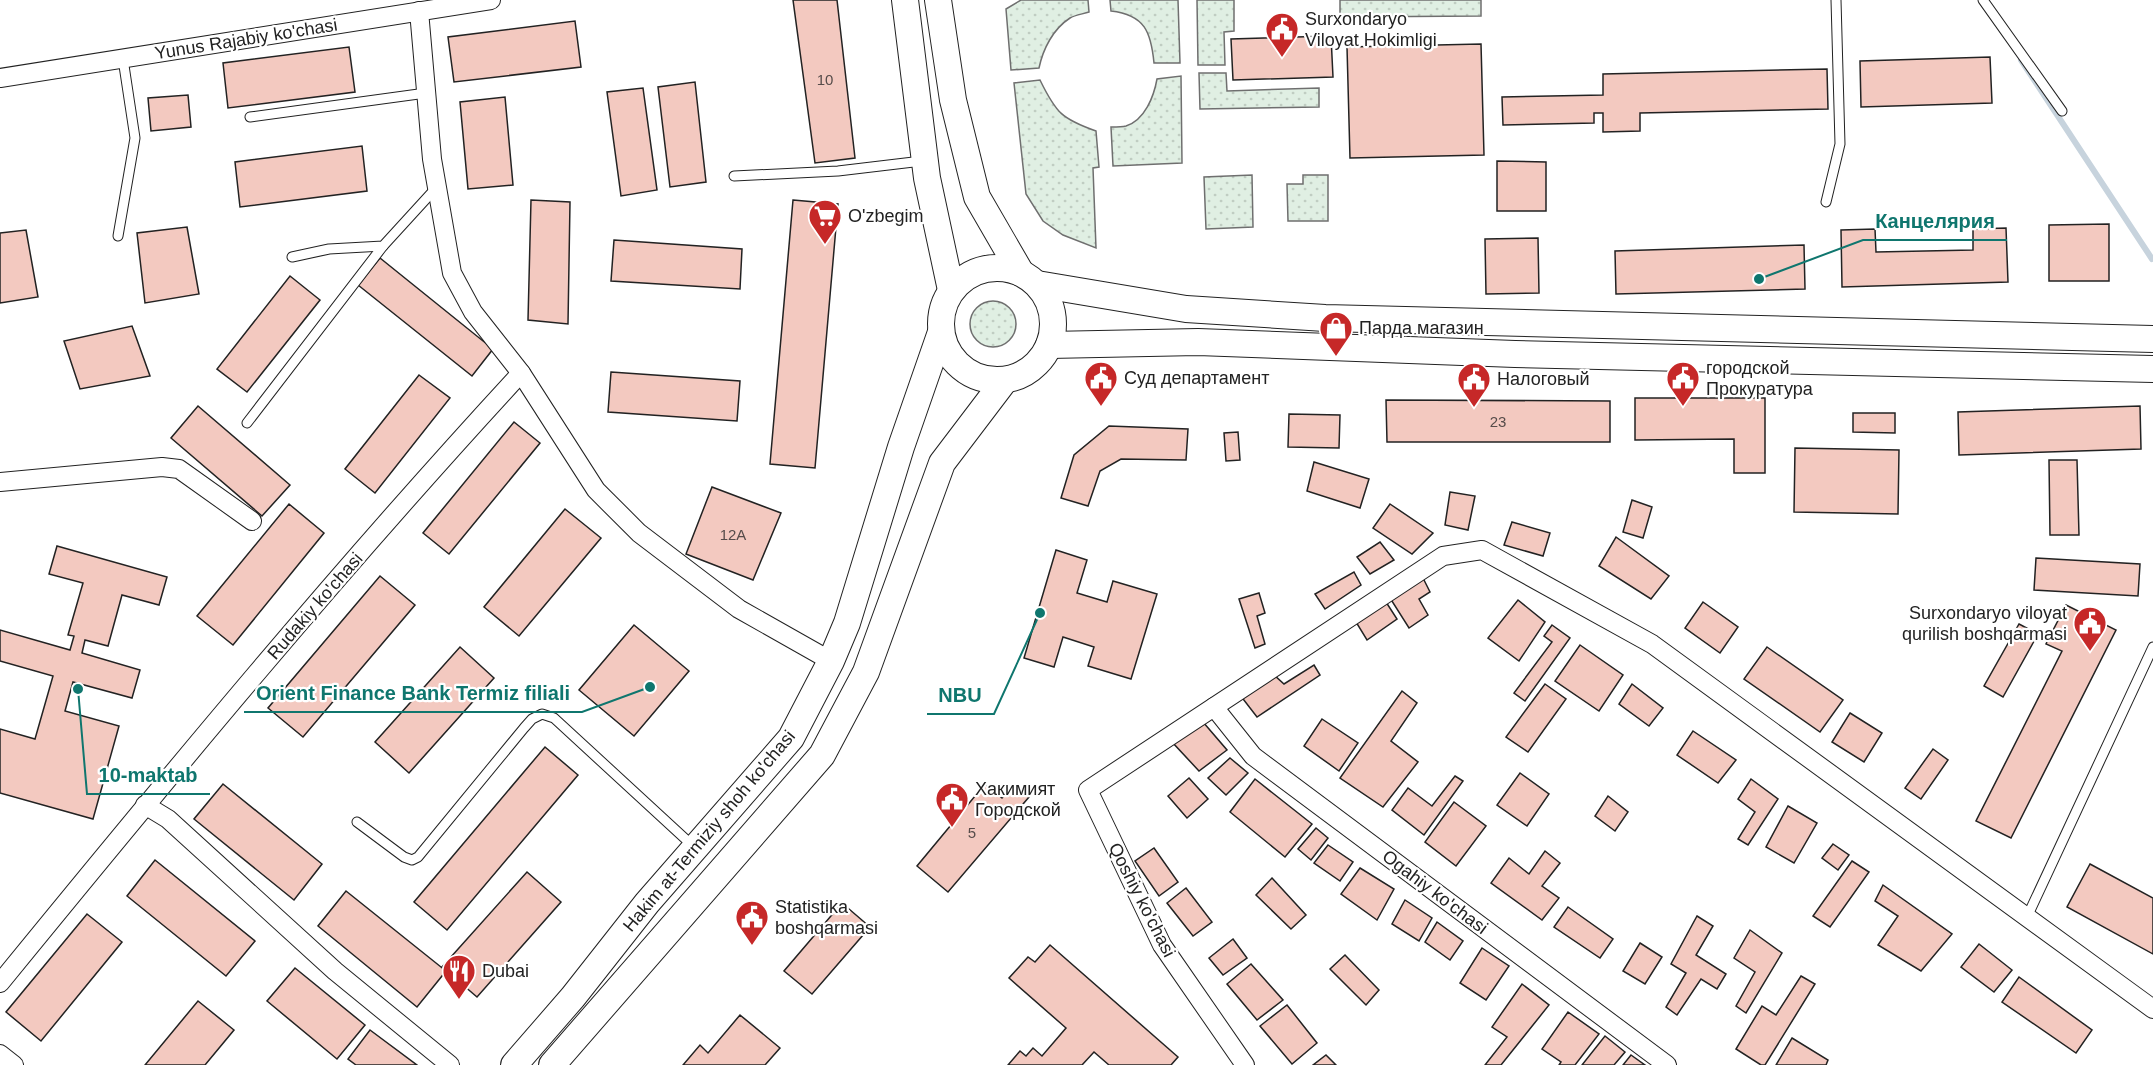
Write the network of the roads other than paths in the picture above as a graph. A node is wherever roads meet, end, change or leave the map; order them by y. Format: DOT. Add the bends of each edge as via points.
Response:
graph roads {
  1 [pos="491,0"];
  2 [pos="905,0"];
  3 [pos="938,0"];
  4 [pos="1836,0"];
  5 [pos="1983,0"];
  6 [pos="419,11"];
  7 [pos="123,59"];
  8 [pos="0,78"];
  9 [pos="426,93"];
  10 [pos="2062,111"];
  11 [pos="250,117"];
  12 [pos="925,160"];
  13 [pos="734,176"];
  14 [pos="437,186"];
  15 [pos="1826,202"];
  16 [pos="118,236"];
  17 [pos="383,246"];
  18 [pos="292,258"];
  19 [pos="1029,278"];
  20 [pos="951,290"];
  21 [pos="940,332"];
  22 [pos="2153,339"];
  23 [pos="1049,345"];
  24 [pos="2153,369"];
  25 [pos="521,373"];
  26 [pos="1005,380"];
  27 [pos="248,423"];
  28 [pos="0,482"];
  29 [pos="252,521"];
  30 [pos="2153,647"];
  31 [pos="831,661"];
  32 [pos="1214,707"];
  33 [pos="144,805"];
  34 [pos="357,822"];
  35 [pos="694,848"];
  36 [pos="2027,917"];
  37 [pos="0,983"];
  38 [pos="2153,1009"];
  39 [pos="0,1054"];
  40 [pos="14,1065"];
  41 [pos="450,1065"];
  42 [pos="514,1065"];
  43 [pos="552,1065"];
  44 [pos="1245,1065"];
  45 [pos="1667,1065"];
  1 -- 6 [label="street, Yunus Rajabiy ko'chasi"];
  2 -- 12 [label="main road"];
  3 -- 19 [label="main road" via="953,100 977,197"];
  4 -- 15 [label="lane" via="1840,144"];
  5 -- 10 [label="lane"];
  6 -- 7 [label="street, Yunus Rajabiy ko'chasi"];
  6 -- 9 [label="street"];
  7 -- 8 [label="street, Yunus Rajabiy ko'chasi"];
  7 -- 16 [label="lane" via="135,138"];
  9 -- 11 [label="lane"];
  9 -- 14 [label="street"];
  12 -- 13 [label="lane" via="838,171"];
  12 -- 20 [label="main road"];
  14 -- 17 [label="lane"];
  14 -- 25 [label="street" via="452,273 473,312"];
  17 -- 18 [label="lane" via="329,249"];
  17 -- 27 [label="lane"];
  19 -- 20 [label="main road" via="1002,267 983,269 965,277"];
  19 -- 22 [label="main road" via="1186,309 1325,318"];
  19 -- 23 [label="main road" via="1047,297 1052,313"];
  20 -- 21 [label="main road" via="942,310"];
  21 -- 26 [label="main road" via="946,349 970,374 987,380"];
  21 -- 31 [label="main road, Hakim at-Termiziy shoh ko'chasi" via="848,623"];
  23 -- 24 [label="main road" via="1198,342 1515,354"];
  23 -- 26 [label="main road" via="1039,362"];
  25 -- 31 [label="street" via="596,490 639,533 739,609"];
  25 -- 33 [label="street, Rudakiy ko'chasi" via="379,531"];
  26 -- 43 [label="main road, Hakim at-Termiziy shoh ko'chasi" via="942,463 866,672 822,755"];
  28 -- 29 [label="street" via="162,467 179,469"];
  30 -- 36 [label="lane"];
  31 -- 35 [label="main road, Hakim at-Termiziy shoh ko'chasi" via="790,738"];
  32 -- 36 [label="street" via="1443,556 1482,550 1652,644"];
  32 -- 44 [label="street, Qoshiy ko'chasi" via="1088,790 1162,945"];
  32 -- 45 [label="street, Ogahiy ko'chasi" via="1253,756"];
  33 -- 37 [label="street, Rudakiy ko'chasi"];
  33 -- 41 [label="street" via="168,819 335,971"];
  34 -- 35 [label="lane" via="404,857 418,857 524,728 542,714 554,718"];
  35 -- 42 [label="main road, Hakim at-Termiziy shoh ko'chasi"];
  36 -- 38 [label="street"];
  39 -- 40 [label="street"];
}
